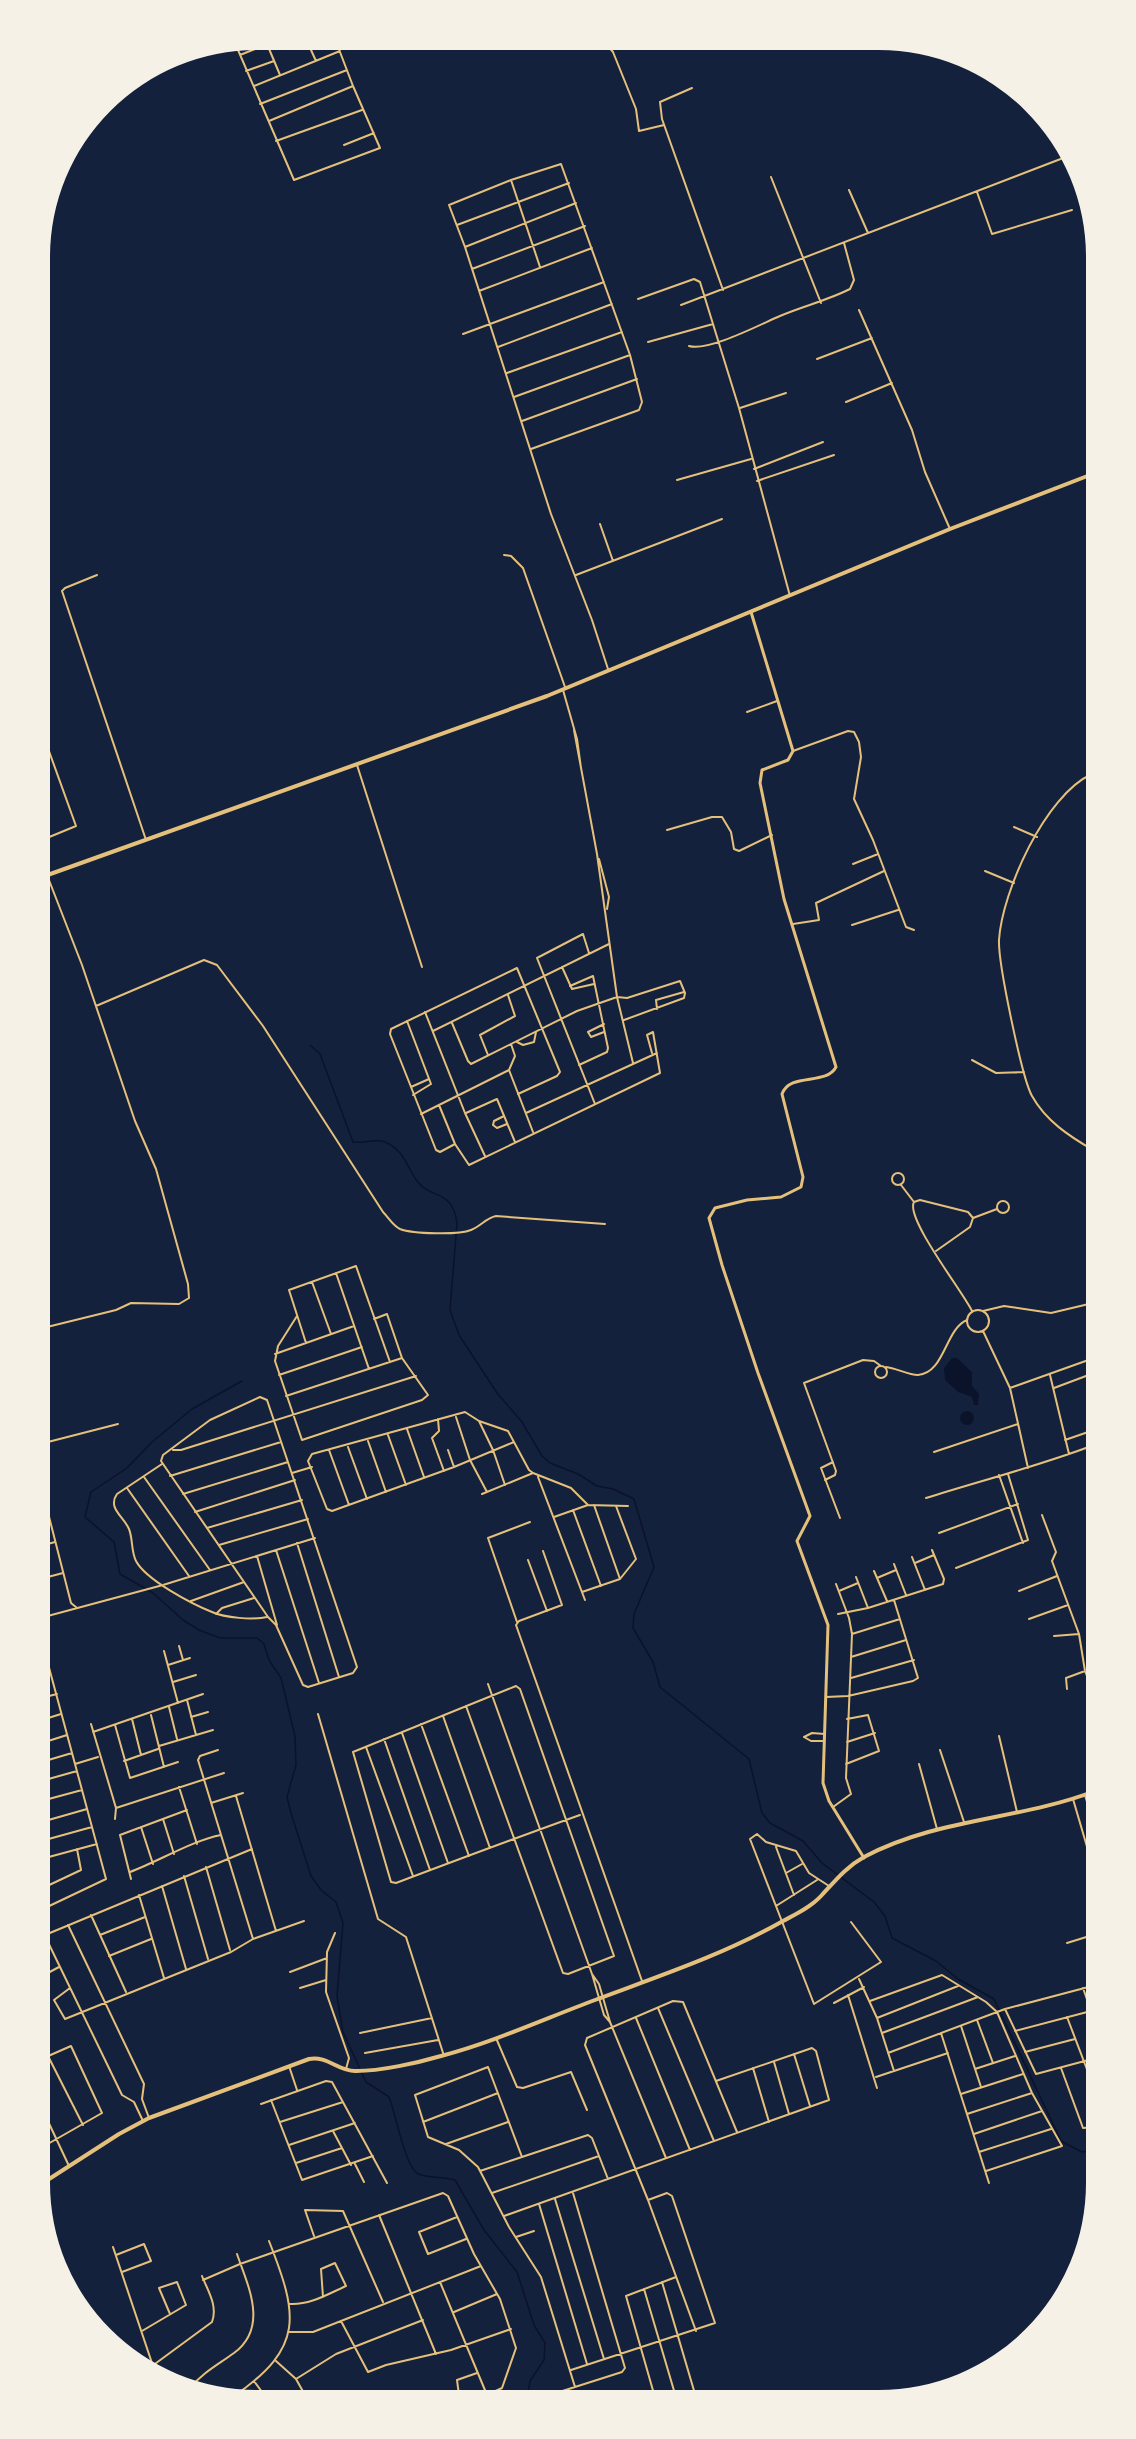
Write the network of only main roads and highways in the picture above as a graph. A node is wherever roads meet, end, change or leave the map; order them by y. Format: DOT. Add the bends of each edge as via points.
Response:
graph roads {
  1 [pos="1086,477"];
  2 [pos="50,874"];
  3 [pos="1086,1794"];
  4 [pos="50,2178"];
  1 -- 2 [label="main road" via="564,689"];
  3 -- 4 [label="main road" via="937,1829 864,1858 834,1879 808,1908 782,1922 699,1961 496,2038 444,2055 357,2071 320,2058 289,2066 149,2118"];
}
